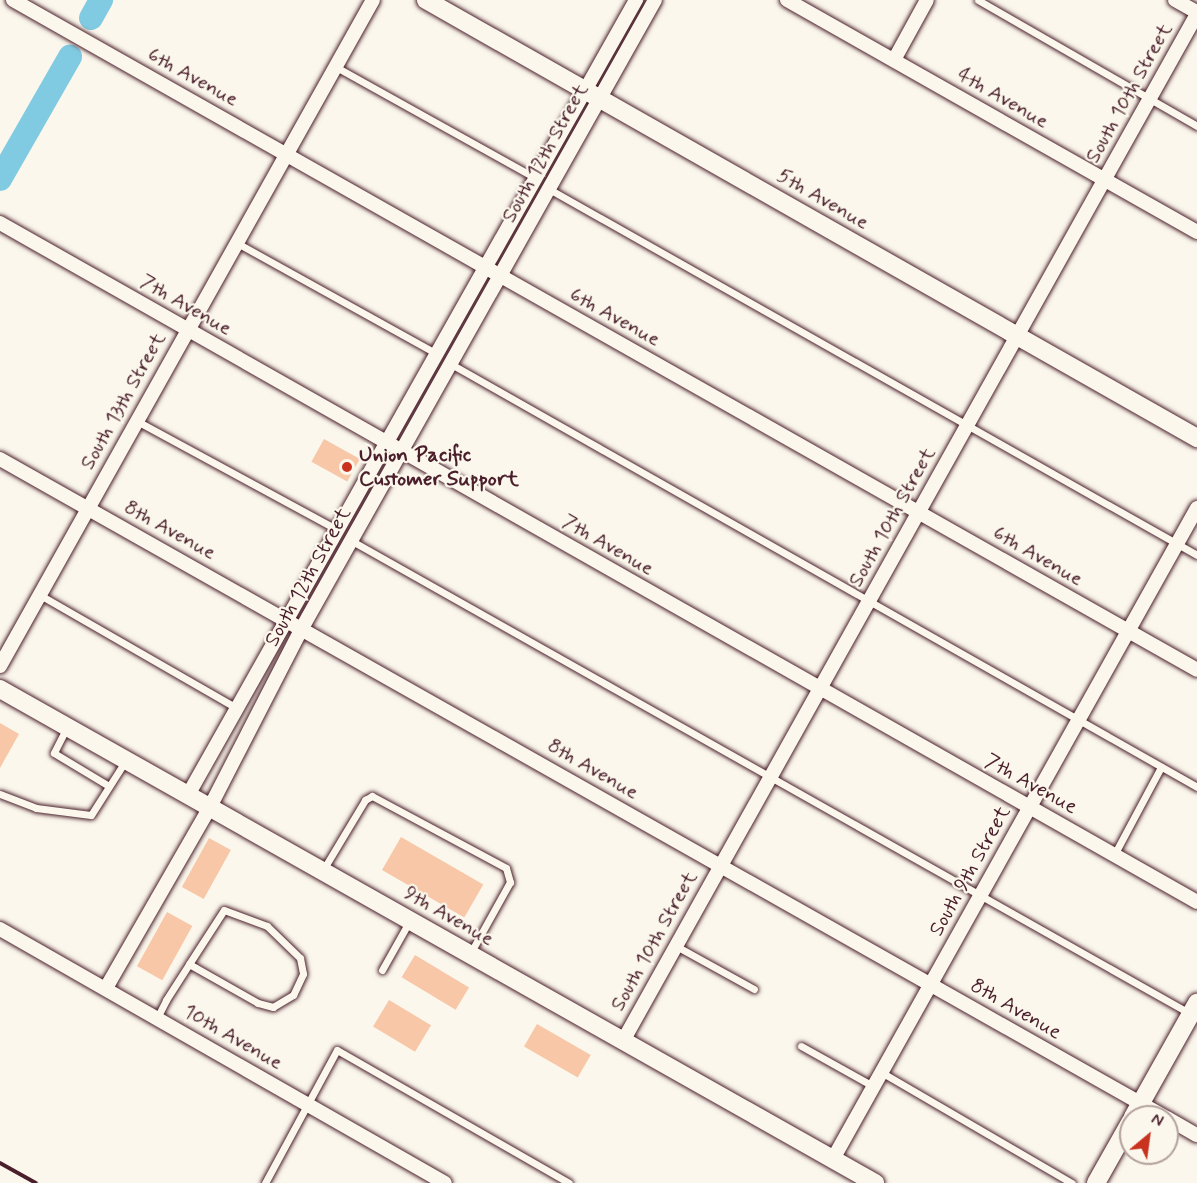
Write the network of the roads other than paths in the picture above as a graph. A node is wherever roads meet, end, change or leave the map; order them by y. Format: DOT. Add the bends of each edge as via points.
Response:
graph roads {
  1 [pos="13,0"];
  2 [pos="373,0"];
  3 [pos="426,0"];
  4 [pos="636,0"];
  5 [pos="655,0"];
  6 [pos="787,0"];
  7 [pos="927,0"];
  8 [pos="978,0"];
  9 [pos="1175,0"];
  10 [pos="1197,13"];
  11 [pos="894,60"];
  12 [pos="336,67"];
  13 [pos="593,94"];
  14 [pos="1149,99"];
  15 [pos="1197,126"];
  16 [pos="287,154"];
  17 [pos="537,179"];
  18 [pos="1104,180"];
  19 [pos="549,189"];
  20 [pos="0,223"];
  21 [pos="1197,232"];
  22 [pos="236,242"];
  23 [pos="486,267"];
  24 [pos="501,276"];
  25 [pos="186,329"];
  26 [pos="1017,336"];
  27 [pos="437,354"];
  28 [pos="451,364"];
  29 [pos="136,420"];
  30 [pos="967,425"];
  31 [pos="1197,438"];
  32 [pos="386,443"];
  33 [pos="402,452"];
  34 [pos="0,459"];
  35 [pos="1197,508"];
  36 [pos="88,509"];
  37 [pos="918,512"];
  38 [pos="338,530"];
  39 [pos="351,541"];
  40 [pos="1177,544"];
  41 [pos="1197,555"];
  42 [pos="40,596"];
  43 [pos="868,603"];
  44 [pos="288,621"];
  45 [pos="302,628"];
  46 [pos="1129,631"];
  47 [pos="0,666"];
  48 [pos="1197,670"];
  49 [pos="0,689"];
  50 [pos="820,689"];
  51 [pos="238,709"];
  52 [pos="1078,721"];
  53 [pos="67,727"];
  54 [pos="126,760"];
  55 [pos="1161,767"];
  56 [pos="770,777"];
  57 [pos="109,786"];
  58 [pos="1197,787"];
  59 [pos="0,794"];
  60 [pos="188,795"];
  61 [pos="210,807"];
  62 [pos="1030,807"];
  63 [pos="1114,855"];
  64 [pos="721,866"];
  65 [pos="323,871"];
  66 [pos="980,897"];
  67 [pos="1197,902"];
  68 [pos="410,920"];
  69 [pos="0,928"];
  70 [pos="676,946"];
  71 [pos="470,954"];
  72 [pos="189,964"];
  73 [pos="382,970"];
  74 [pos="931,984"];
  75 [pos="106,988"];
  76 [pos="754,989"];
  77 [pos="1194,1009"];
  78 [pos="157,1018"];
  79 [pos="623,1041"];
  80 [pos="801,1046"];
  81 [pos="880,1072"];
  82 [pos="873,1086"];
  83 [pos="306,1103"];
  84 [pos="1129,1105"];
  85 [pos="1140,1105"];
  86 [pos="1179,1125"];
  87 [pos="1197,1135"];
  88 [pos="1119,1142"];
  89 [pos="833,1159"];
  90 [pos="265,1183"];
  91 [pos="445,1183"];
  92 [pos="569,1183"];
  93 [pos="875,1183"];
  94 [pos="1072,1183"];
  95 [pos="1096,1183"];
  1 -- 16 [label="street, 6th Avenue"];
  2 -- 12 [label="street, South 13th Street"];
  3 -- 13 [label="street, 5th Avenue"];
  4 -- 13 [label="street, South 12th Street"];
  5 -- 13 [label="street, South 12th Street"];
  6 -- 11 [label="street, 4th Avenue"];
  7 -- 11 [label="street"];
  8 -- 14 [label="lane"];
  9 -- 10 [label="street"];
  10 -- 14 [label="street, South 10th Street"];
  11 -- 18 [label="street, 4th Avenue"];
  12 -- 16 [label="street, South 13th Street"];
  12 -- 17 [label="lane"];
  13 -- 17 [label="street, South 12th Street"];
  13 -- 19 [label="street, South 12th Street"];
  13 -- 26 [label="street, 5th Avenue"];
  14 -- 15 [label="lane"];
  14 -- 18 [label="street, South 10th Street"];
  16 -- 22 [label="street, South 13th Street"];
  16 -- 23 [label="street, 6th Avenue"];
  17 -- 23 [label="street, South 12th Street"];
  18 -- 21 [label="street, 4th Avenue"];
  18 -- 26 [label="street, South 10th Street"];
  19 -- 24 [label="street, South 12th Street"];
  19 -- 30 [label="lane"];
  20 -- 25 [label="street, 7th Avenue"];
  22 -- 25 [label="street, South 13th Street"];
  22 -- 27 [label="lane"];
  23 -- 24 [label="street, 6th Avenue"];
  23 -- 27 [label="street, South 12th Street"];
  24 -- 28 [label="street, South 12th Street"];
  24 -- 37 [label="street, 6th Avenue"];
  25 -- 29 [label="street, South 13th Street"];
  25 -- 32 [label="street, 7th Avenue"];
  26 -- 30 [label="street, South 10th Street"];
  26 -- 31 [label="street, 5th Avenue"];
  27 -- 32 [label="street, South 12th Street"];
  28 -- 33 [label="street, South 12th Street"];
  28 -- 43 [label="lane"];
  29 -- 36 [label="street, South 13th Street"];
  29 -- 38 [label="lane"];
  30 -- 37 [label="street, South 10th Street"];
  30 -- 40 [label="lane"];
  32 -- 33 [label="street, 7th Avenue"];
  32 -- 38 [label="street, South 12th Street"];
  33 -- 39 [label="street, South 12th Street"];
  33 -- 50 [label="street, 7th Avenue"];
  34 -- 36 [label="street, 8th Avenue"];
  35 -- 40 [label="street, South 9th Street"];
  36 -- 42 [label="street, South 13th Street"];
  36 -- 44 [label="street, 8th Avenue"];
  37 -- 43 [label="street, South 10th Street"];
  37 -- 46 [label="street, 6th Avenue"];
  38 -- 44 [label="street, South 12th Street"];
  39 -- 45 [label="street, South 12th Street"];
  39 -- 56 [label="lane"];
  40 -- 41 [label="lane"];
  40 -- 46 [label="street, South 9th Street"];
  42 -- 47 [label="street, South 13th Street"];
  42 -- 51 [label="lane"];
  43 -- 50 [label="street, South 10th Street"];
  43 -- 52 [label="lane"];
  44 -- 45 [label="street, 8th Avenue"];
  44 -- 51 [label="street, South 12th Street"];
  45 -- 61 [label="street, South 12th Street"];
  45 -- 64 [label="street, 8th Avenue"];
  46 -- 48 [label="street, 6th Avenue"];
  46 -- 52 [label="street, South 9th Street"];
  49 -- 53 [label="street, 9th Avenue"];
  50 -- 56 [label="street, South 10th Street"];
  50 -- 62 [label="street, 7th Avenue"];
  51 -- 60 [label="street, South 12th Street"];
  52 -- 55 [label="lane"];
  52 -- 62 [label="street, South 9th Street"];
  53 -- 54 [label="street, 9th Avenue"];
  53 -- 57 [label="lane" via="54,753"];
  54 -- 57 [label="lane"];
  54 -- 60 [label="street, 9th Avenue"];
  55 -- 58 [label="lane"];
  55 -- 63 [label="lane"];
  56 -- 64 [label="street, South 10th Street"];
  56 -- 66 [label="lane"];
  57 -- 59 [label="lane" via="91,815 36,808"];
  60 -- 61 [label="street, 9th Avenue"];
  61 -- 65 [label="street, 9th Avenue"];
  61 -- 75 [label="street, South 12th Street"];
  62 -- 63 [label="street, 7th Avenue"];
  62 -- 66 [label="street, South 9th Street"];
  63 -- 67 [label="street, 7th Avenue"];
  64 -- 70 [label="street, South 10th Street"];
  64 -- 74 [label="street, 8th Avenue"];
  65 -- 68 [label="street, 9th Avenue"];
  65 -- 71 [label="lane" via="365,800 372,796 506,868 510,882"];
  66 -- 74 [label="street, South 9th Street"];
  66 -- 77 [label="lane"];
  68 -- 71 [label="street, 9th Avenue"];
  68 -- 73 [label="lane"];
  69 -- 75 [label="street, 10th Avenue"];
  70 -- 76 [label="lane"];
  70 -- 79 [label="street, South 10th Street"];
  71 -- 79 [label="street, 9th Avenue"];
  72 -- 72 [label="lane" via="224,910 267,926 300,958 303,974 294,995 273,1007 258,1003"];
  72 -- 78 [label="lane"];
  74 -- 81 [label="street, South 9th Street"];
  74 -- 84 [label="street, 8th Avenue"];
  75 -- 78 [label="street, 10th Avenue"];
  77 -- 85 [label="street"];
  78 -- 83 [label="street, 10th Avenue"];
  79 -- 89 [label="street, 9th Avenue"];
  80 -- 82 [label="lane"];
  81 -- 82 [label="street, South 9th Street"];
  81 -- 94 [label="lane"];
  82 -- 89 [label="street, South 9th Street"];
  83 -- 90 [label="lane"];
  83 -- 91 [label="street, 10th Avenue"];
  83 -- 92 [label="lane" via="336,1050"];
  86 -- 87 [label="street, 8th Avenue"];
  88 -- 95 [label="street"];
  89 -- 93 [label="street, 9th Avenue"];
}
